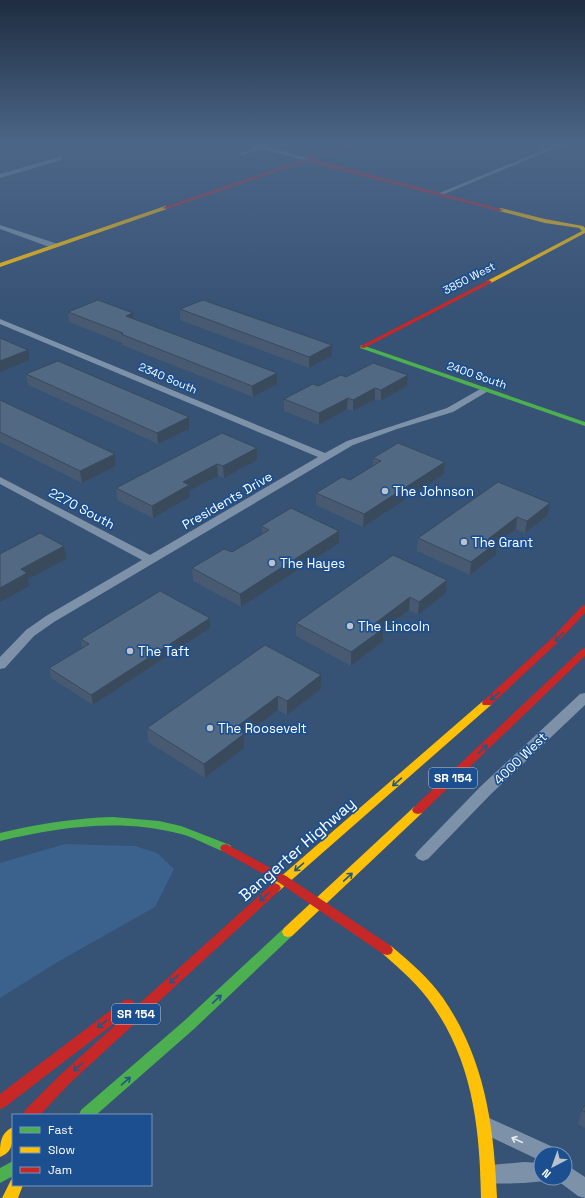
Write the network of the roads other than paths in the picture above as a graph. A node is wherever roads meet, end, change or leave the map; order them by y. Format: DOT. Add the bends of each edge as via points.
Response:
graph roads {
  1 [pos="189,200"];
  2 [pos="469,200"];
  3 [pos="0,227"];
  4 [pos="584,230"];
  5 [pos="55,246"];
  6 [pos="0,265"];
  7 [pos="0,321"];
  8 [pos="362,347"];
  9 [pos="485,390"];
  10 [pos="585,424"];
  11 [pos="326,458"];
  12 [pos="0,480"];
  13 [pos="150,560"];
  14 [pos="585,608"];
  15 [pos="585,650"];
  16 [pos="0,665"];
  17 [pos="585,697"];
  18 [pos="0,837"];
  19 [pos="423,855"];
  20 [pos="284,880"];
  21 [pos="319,903"];
  22 [pos="244,915"];
  23 [pos="156,983"];
  24 [pos="137,997"];
  25 [pos="0,1102"];
  26 [pos="31,1114"];
  27 [pos="87,1114"];
  28 [pos="487,1126"];
  29 [pos="12,1135"];
  30 [pos="533,1148"];
  31 [pos="0,1150"];
  32 [pos="12,1169"];
  33 [pos="533,1173"];
  34 [pos="490,1175"];
  35 [pos="0,1176"];
  36 [pos="573,1180"];
  37 [pos="16,1186"];
  38 [pos="585,1189"];
  39 [pos="10,1198"];
  40 [pos="489,1198"];
  1 -- 5 [label="main road"];
  2 -- 4 [label="main road"];
  3 -- 5 [label="street"];
  4 -- 8 [label="main road, 3850 West" via="579,235"];
  5 -- 6 [label="main road"];
  7 -- 11 [label="street, 2340 South"];
  8 -- 9 [label="main road, 2400 South"];
  9 -- 10 [label="main road, 2400 South"];
  9 -- 11 [label="street, Presidents Drive" via="450,410 362,438"];
  11 -- 13 [label="street, Presidents Drive"];
  12 -- 13 [label="street, 2270 South"];
  13 -- 16 [label="street, Presidents Drive" via="30,633"];
  14 -- 20 [label="main road, Bangerter Highway / SR 154, one-way" via="495,696"];
  21 -- 15 [label="main road, SR 154, one-way" via="548,688"];
  17 -- 19 [label="street, 4000 West" via="486,790"];
  18 -- 20 [label="main road" via="45,826 102,822 176,829 218,844"];
  20 -- 21 [label="main road"];
  20 -- 22 [label="main road, Bangerter Highway / SR 154, one-way"];
  27 -- 21 [label="main road, SR 154, one-way" via="183,1030"];
  21 -- 28 [label="main road" via="384,948 416,974 440,1002 459,1033 475,1073"];
  22 -- 23 [label="main road"];
  22 -- 26 [label="main road, Bangerter Highway / SR 154, one-way" via="65,1079"];
  24 -- 25 [label="main road, one-way"];
  30 -- 28 [label="street, one-way"];
  28 -- 34 [label="main road"];
  29 -- 31 [label="main road"];
  32 -- 35 [label="main road"];
  33 -- 34 [label="street"];
  34 -- 40 [label="main road"];
  36 -- 38 [label="street"];
  37 -- 39 [label="main road"];
}
